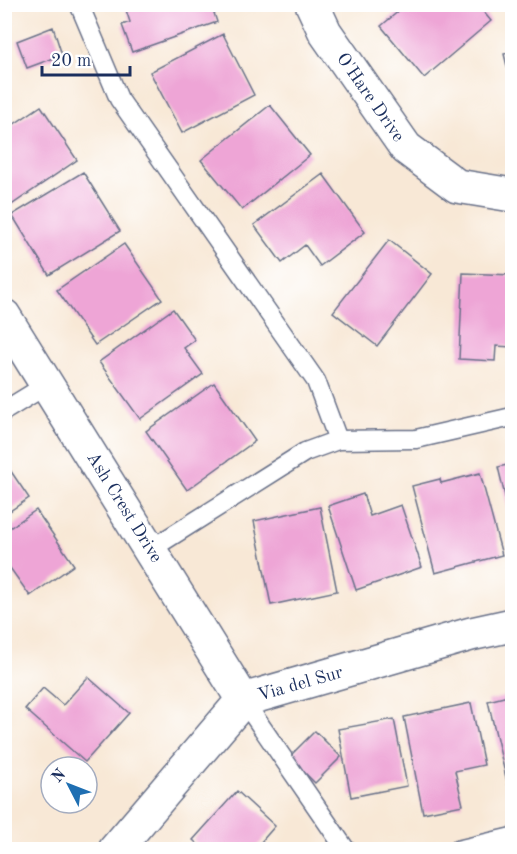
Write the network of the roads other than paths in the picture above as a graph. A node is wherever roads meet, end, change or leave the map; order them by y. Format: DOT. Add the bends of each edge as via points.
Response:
graph roads {
  1 [pos="79,4"];
  2 [pos="312,4"];
  3 [pos="513,195"];
  4 [pos="4,316"];
  5 [pos="48,384"];
  6 [pos="4,411"];
  7 [pos="513,417"];
  8 [pos="338,440"];
  9 [pos="150,549"];
  10 [pos="513,625"];
  11 [pos="243,700"];
  12 [pos="513,837"];
  13 [pos="115,849"];
  14 [pos="346,849"];
  15 [pos="457,849"];
  1 -- 8 [label="lane" via="119,99 316,381"];
  2 -- 3 [label="street, O'Hare Drive" via="325,32 406,148 457,186"];
  4 -- 5 [label="street, Ash Crest Drive"];
  5 -- 6 [label="lane"];
  5 -- 9 [label="street, Ash Crest Drive"];
  7 -- 8 [label="lane" via="416,438"];
  8 -- 9 [label="lane" via="305,452"];
  9 -- 11 [label="street, Ash Crest Drive"];
  10 -- 11 [label="street, Via del Sur"];
  11 -- 13 [label="street, Via del Sur"];
  11 -- 14 [label="lane"];
  12 -- 15 [label="lane"];
}
